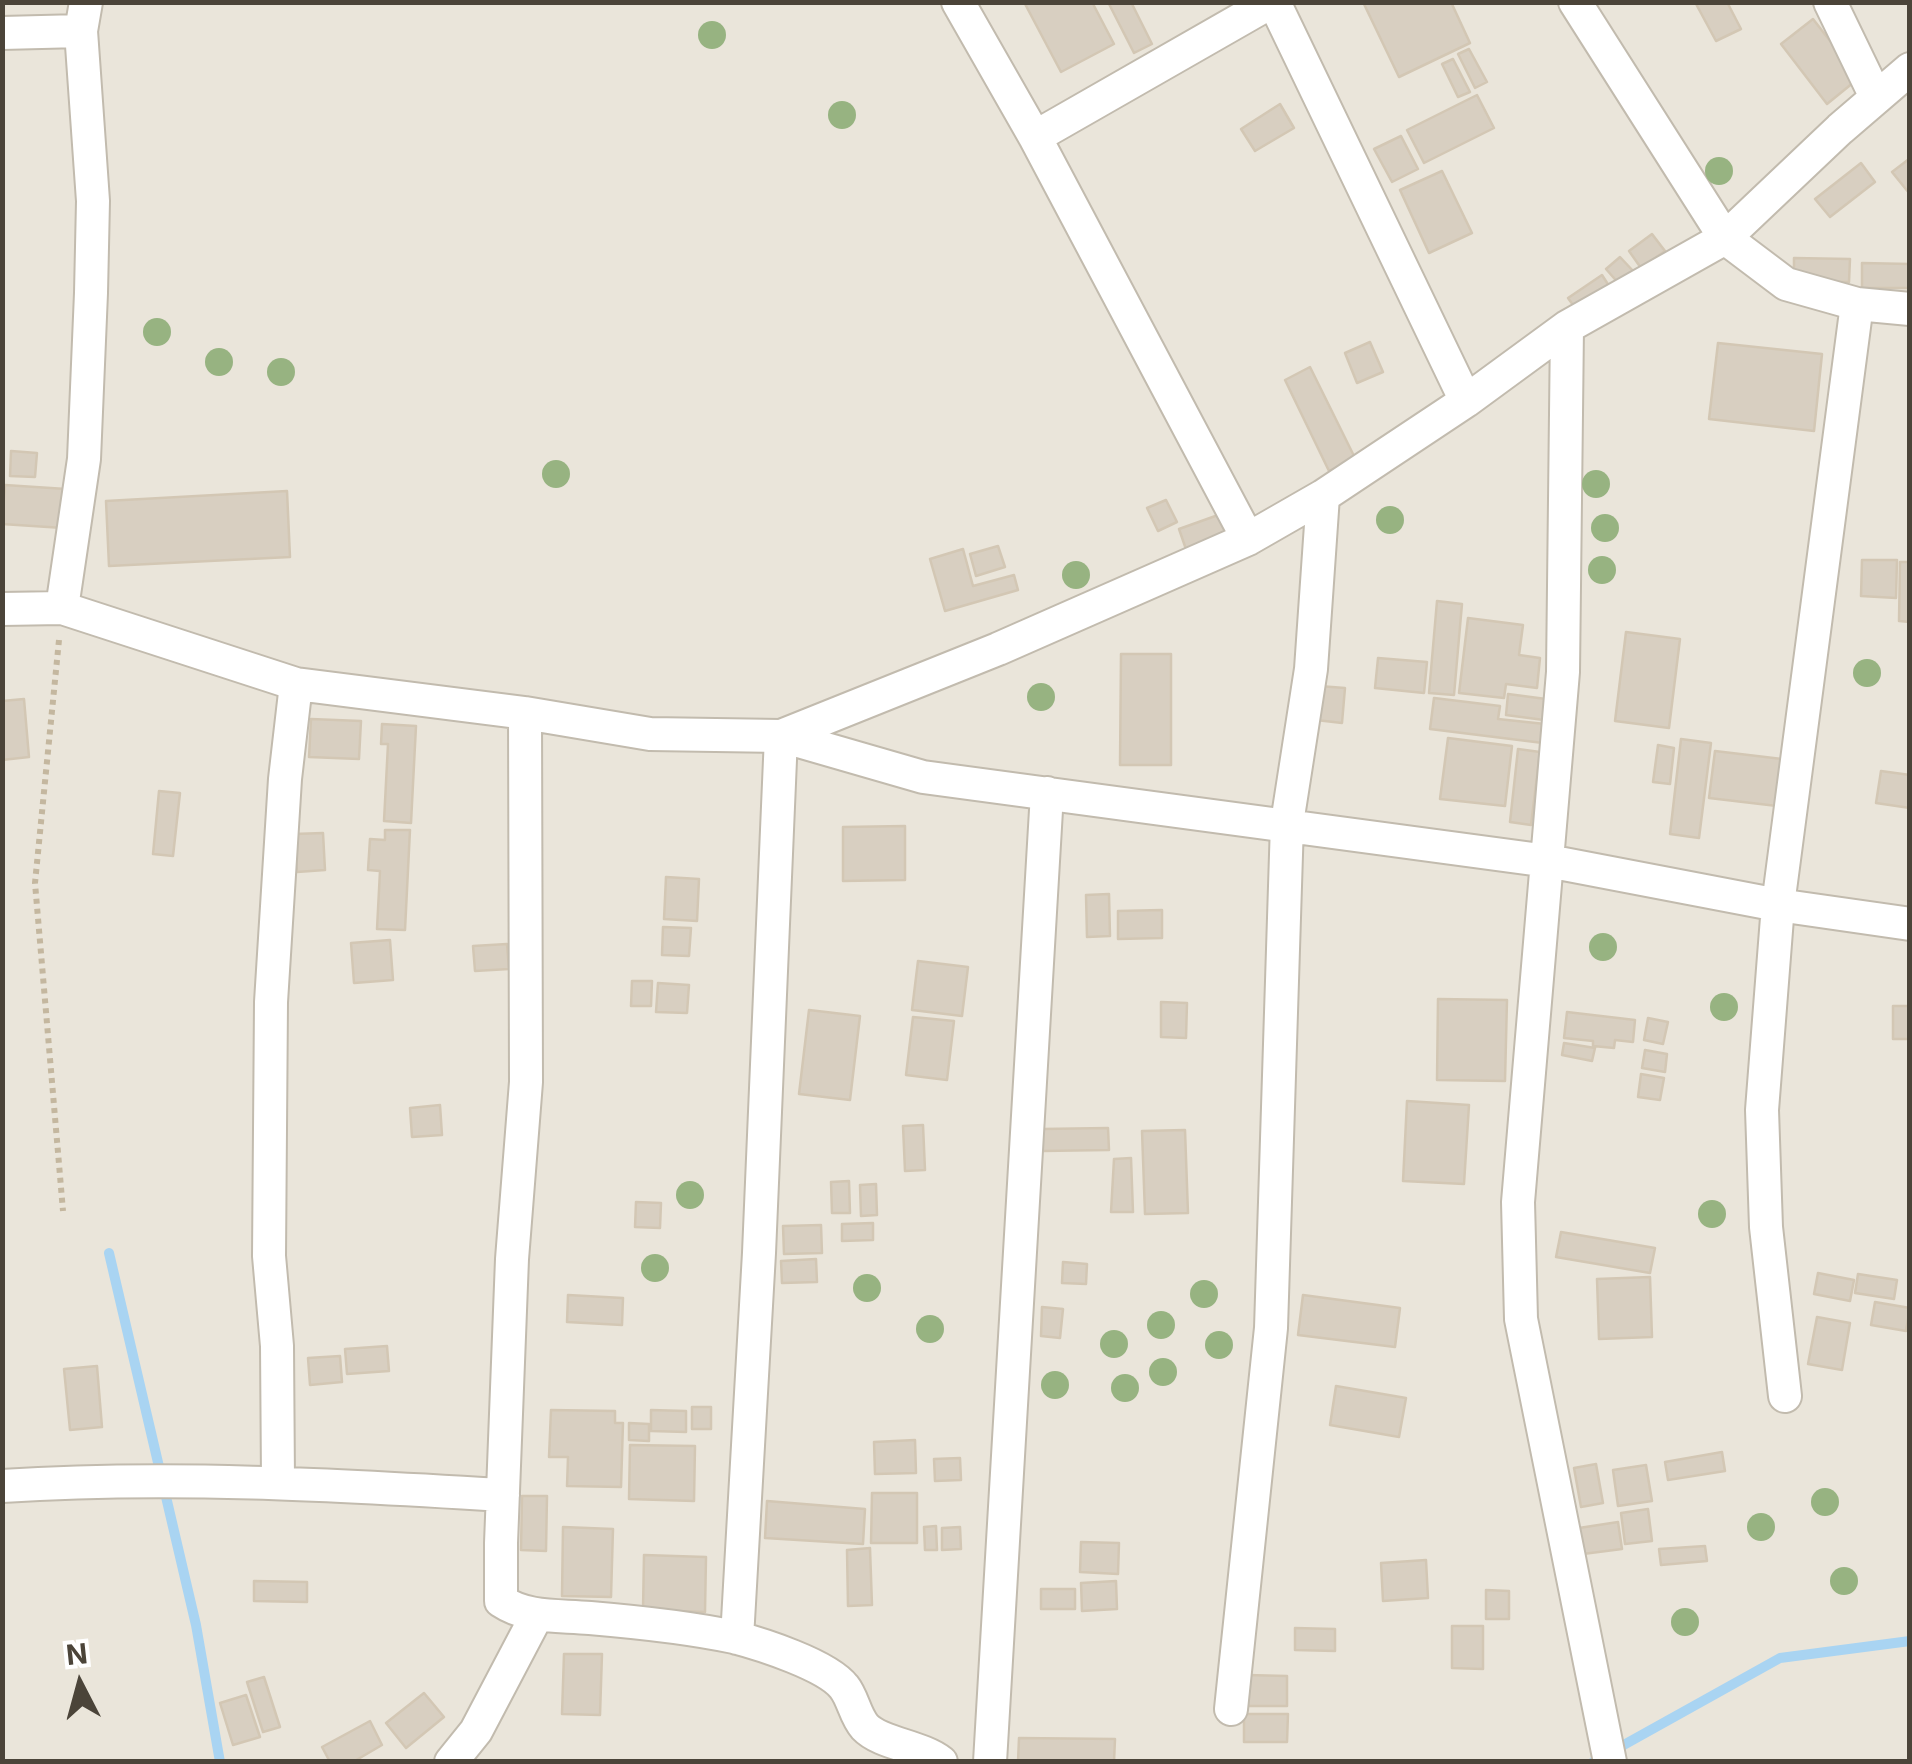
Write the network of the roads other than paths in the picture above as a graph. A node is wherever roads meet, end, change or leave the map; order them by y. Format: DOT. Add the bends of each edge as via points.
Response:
graph roads {
  1 [pos="958,2"];
  2 [pos="1272,2"];
  3 [pos="1575,2"];
  4 [pos="1830,2"];
  5 [pos="84,17"];
  6 [pos="2,33"];
  7 [pos="1910,68"];
  8 [pos="1876,97"];
  9 [pos="1035,137"];
  10 [pos="1725,238"];
  11 [pos="1857,304"];
  12 [pos="1910,309"];
  13 [pos="1568,328"];
  14 [pos="1466,401"];
  15 [pos="1322,496"];
  16 [pos="1248,539"];
  17 [pos="62,608"];
  18 [pos="2,610"];
  19 [pos="296,684"];
  20 [pos="525,713"];
  21 [pos="781,736"];
  22 [pos="1048,793"];
  23 [pos="1287,823"];
  24 [pos="1548,861"];
  25 [pos="1778,904"];
  26 [pos="1910,924"];
  27 [pos="1785,1396"];
  28 [pos="278,1481"];
  29 [pos="2,1486"];
  30 [pos="502,1496"];
  31 [pos="537,1615"];
  32 [pos="737,1638"];
  33 [pos="1232,1709"];
  34 [pos="451,1762"];
  35 [pos="941,1762"];
  36 [pos="990,1762"];
  37 [pos="1610,1762"];
  1 -- 9 [label="street"];
  2 -- 9 [label="street"];
  2 -- 14 [label="street"];
  3 -- 10 [label="street"];
  4 -- 8 [label="street"];
  5 -- 6 [label="street"];
  5 -- 17 [label="street" via="93,202 84,459"];
  7 -- 8 [label="street"];
  8 -- 10 [label="street"];
  9 -- 16 [label="street"];
  10 -- 11 [label="street" via="1786,284"];
  10 -- 13 [label="street"];
  11 -- 12 [label="street"];
  11 -- 25 [label="street"];
  13 -- 14 [label="street"];
  13 -- 24 [label="street" via="1563,672"];
  14 -- 15 [label="street"];
  15 -- 16 [label="street"];
  15 -- 23 [label="street" via="1310,669"];
  16 -- 21 [label="street" via="998,650"];
  17 -- 18 [label="street"];
  17 -- 19 [label="street"];
  19 -- 20 [label="street"];
  19 -- 28 [label="street" via="270,1002 269,1256"];
  20 -- 21 [label="street" via="650,734"];
  20 -- 30 [label="street" via="526,1082"];
  21 -- 22 [label="street" via="923,776"];
  21 -- 32 [label="street"];
  22 -- 23 [label="street"];
  22 -- 36 [label="street"];
  23 -- 24 [label="street"];
  23 -- 33 [label="street" via="1272,1328"];
  24 -- 25 [label="street"];
  24 -- 37 [label="street" via="1518,1202 1521,1319"];
  25 -- 26 [label="street"];
  25 -- 27 [label="street" via="1762,1110 1766,1228"];
  28 -- 29 [label="street"];
  28 -- 30 [label="street"];
  30 -- 31 [label="street" via="501,1601"];
  31 -- 32 [label="street"];
  31 -- 34 [label="street" via="476,1731"];
  32 -- 35 [label="street" via="831,1673 865,1727"];
}
